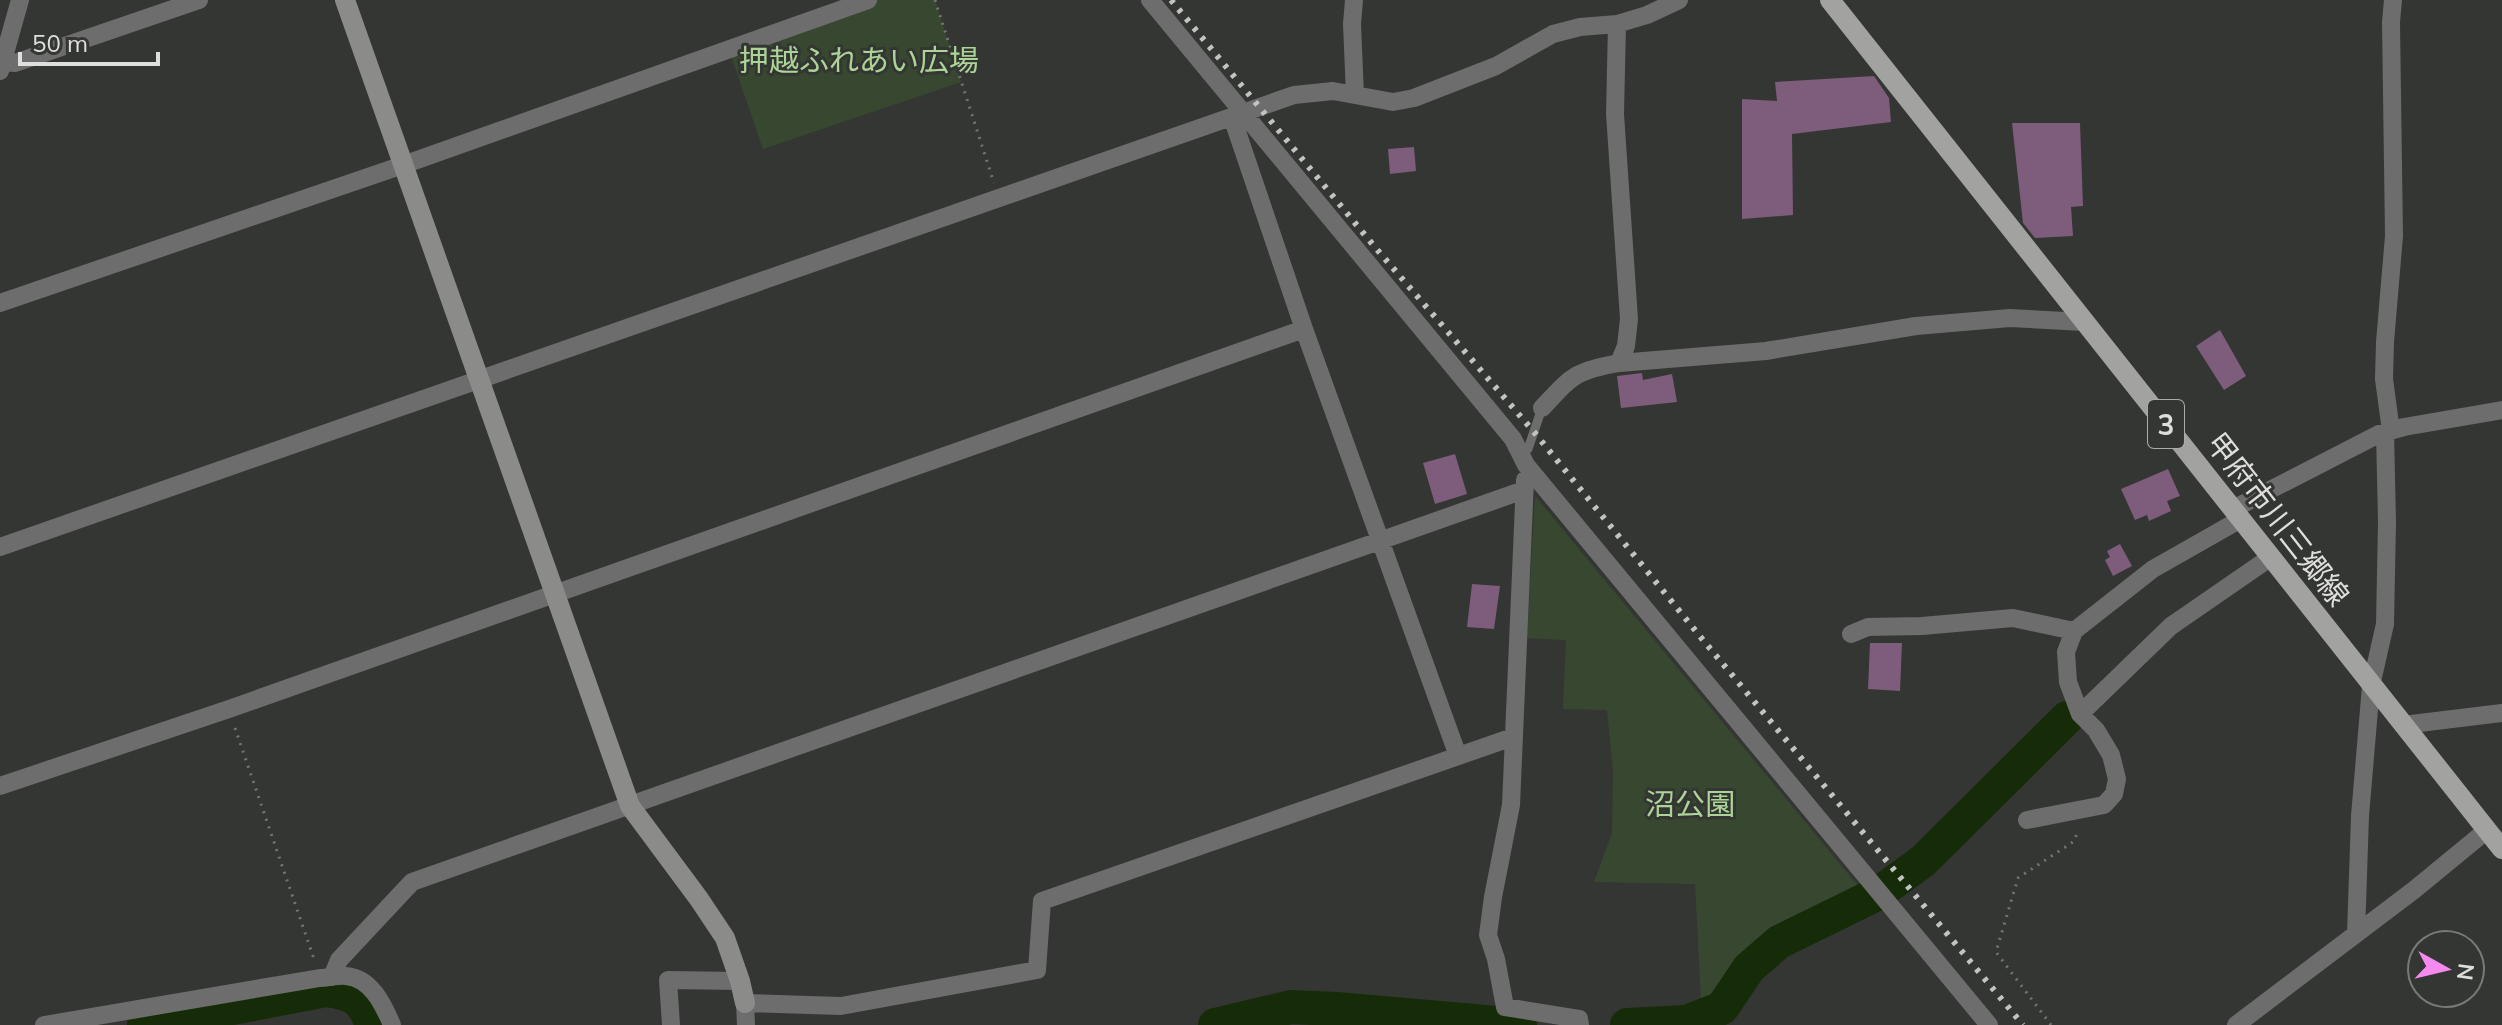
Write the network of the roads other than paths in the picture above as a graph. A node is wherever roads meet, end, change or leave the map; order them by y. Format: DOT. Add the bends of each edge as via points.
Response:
graph roads {
  1 [pos="20,0"];
  2 [pos="199,0"];
  3 [pos="345,0"];
  4 [pos="868,0"];
  5 [pos="1150,0"];
  6 [pos="1354,0"];
  7 [pos="1679,0"];
  8 [pos="1830,0"];
  9 [pos="2393,0"];
  10 [pos="1617,24"];
  11 [pos="1,66"];
  12 [pos="1355,95"];
  13 [pos="1237,115"];
  14 [pos="403,165"];
  15 [pos="0,303"];
  16 [pos="2084,322"];
  17 [pos="1304,329"];
  18 [pos="1619,363"];
  19 [pos="480,380"];
  20 [pos="1542,408"];
  21 [pos="2502,410"];
  22 [pos="2388,432"];
  23 [pos="1527,457"];
  24 [pos="1524,490"];
  25 [pos="2237,514"];
  26 [pos="1380,542"];
  27 [pos="0,547"];
  28 [pos="2271,557"];
  29 [pos="556,592"];
  30 [pos="2074,631"];
  31 [pos="1851,634"];
  32 [pos="2371,686"];
  33 [pos="2502,713"];
  34 [pos="2080,714"];
  35 [pos="2403,725"];
  36 [pos="1513,737"];
  37 [pos="1458,756"];
  38 [pos="0,786"];
  39 [pos="630,806"];
  40 [pos="2027,820"];
  41 [pos="2487,830"];
  42 [pos="2502,849"];
  43 [pos="2356,934"];
  44 [pos="326,978"];
  45 [pos="740,981"];
  46 [pos="745,1003"];
  47 [pos="1580,1022"];
  48 [pos="44,1025"];
  49 [pos="392,1025"];
  50 [pos="671,1025"];
  51 [pos="746,1025"];
  52 [pos="1989,1025"];
  53 [pos="2236,1025"];
  1 -- 11 [label="street"];
  2 -- 11 [label="street"];
  3 -- 14 [label="street"];
  4 -- 14 [label="street"];
  5 -- 13 [label="street"];
  6 -- 12 [label="street"];
  7 -- 10 [label="street"];
  8 -- 16 [label="main road, 甲府市川三郷線 / 3"];
  9 -- 22 [label="street" via="2394,236 2384,367"];
  10 -- 12 [label="street" via="1553,34 1496,66 1414,98 1393,102"];
  10 -- 18 [label="street" via="1615,114 1629,319"];
  12 -- 13 [label="street" via="1294,95"];
  13 -- 17 [label="street"];
  13 -- 19 [label="street"];
  13 -- 23 [label="street"];
  14 -- 15 [label="street"];
  14 -- 19 [label="street"];
  16 -- 18 [label="street" via="2010,318 1916,326 1766,351"];
  16 -- 25 [label="main road, 甲府市川三郷線 / 3"];
  17 -- 26 [label="street"];
  17 -- 29 [label="street"];
  18 -- 20 [label="street" via="1570,378"];
  19 -- 27 [label="street"];
  19 -- 29 [label="street"];
  20 -- 23 [label="lane"];
  21 -- 22 [label="street"];
  22 -- 25 [label="street"];
  22 -- 32 [label="street" via="2385,624"];
  23 -- 24 [label="street"];
  23 -- 52 [label="street"];
  24 -- 26 [label="street"];
  24 -- 36 [label="street"];
  25 -- 28 [label="main road, 甲府市川三郷線 / 3"];
  25 -- 30 [label="street" via="2153,569"];
  26 -- 37 [label="street"];
  26 -- 39 [label="street"];
  28 -- 32 [label="main road, 甲府市川三郷線 / 3"];
  28 -- 34 [label="street" via="2171,626"];
  29 -- 38 [label="street"];
  29 -- 39 [label="street"];
  30 -- 31 [label="street" via="2013,618 1868,627"];
  30 -- 34 [label="street" via="2066,652 2068,682"];
  32 -- 35 [label="main road, 甲府市川三郷線 / 3"];
  32 -- 43 [label="street"];
  33 -- 35 [label="street"];
  34 -- 40 [label="street" via="2111,755 2117,779 2114,794 2104,805"];
  35 -- 41 [label="main road, 甲府市川三郷線 / 3"];
  36 -- 37 [label="street"];
  36 -- 47 [label="street" via="1511,805 1488,935 1505,1007"];
  37 -- 46 [label="street" via="1042,901 1037,970 841,1006"];
  39 -- 44 [label="street" via="412,882"];
  39 -- 45 [label="street" via="725,938"];
  41 -- 42 [label="main road, 甲府市川三郷線 / 3"];
  41 -- 43 [label="street"];
  43 -- 53 [label="street"];
  44 -- 48 [label="street"];
  44 -- 49 [label="street" via="359,980 381,1000"];
  45 -- 46 [label="street"];
  45 -- 50 [label="street" via="668,980"];
  46 -- 51 [label="street"];
}
